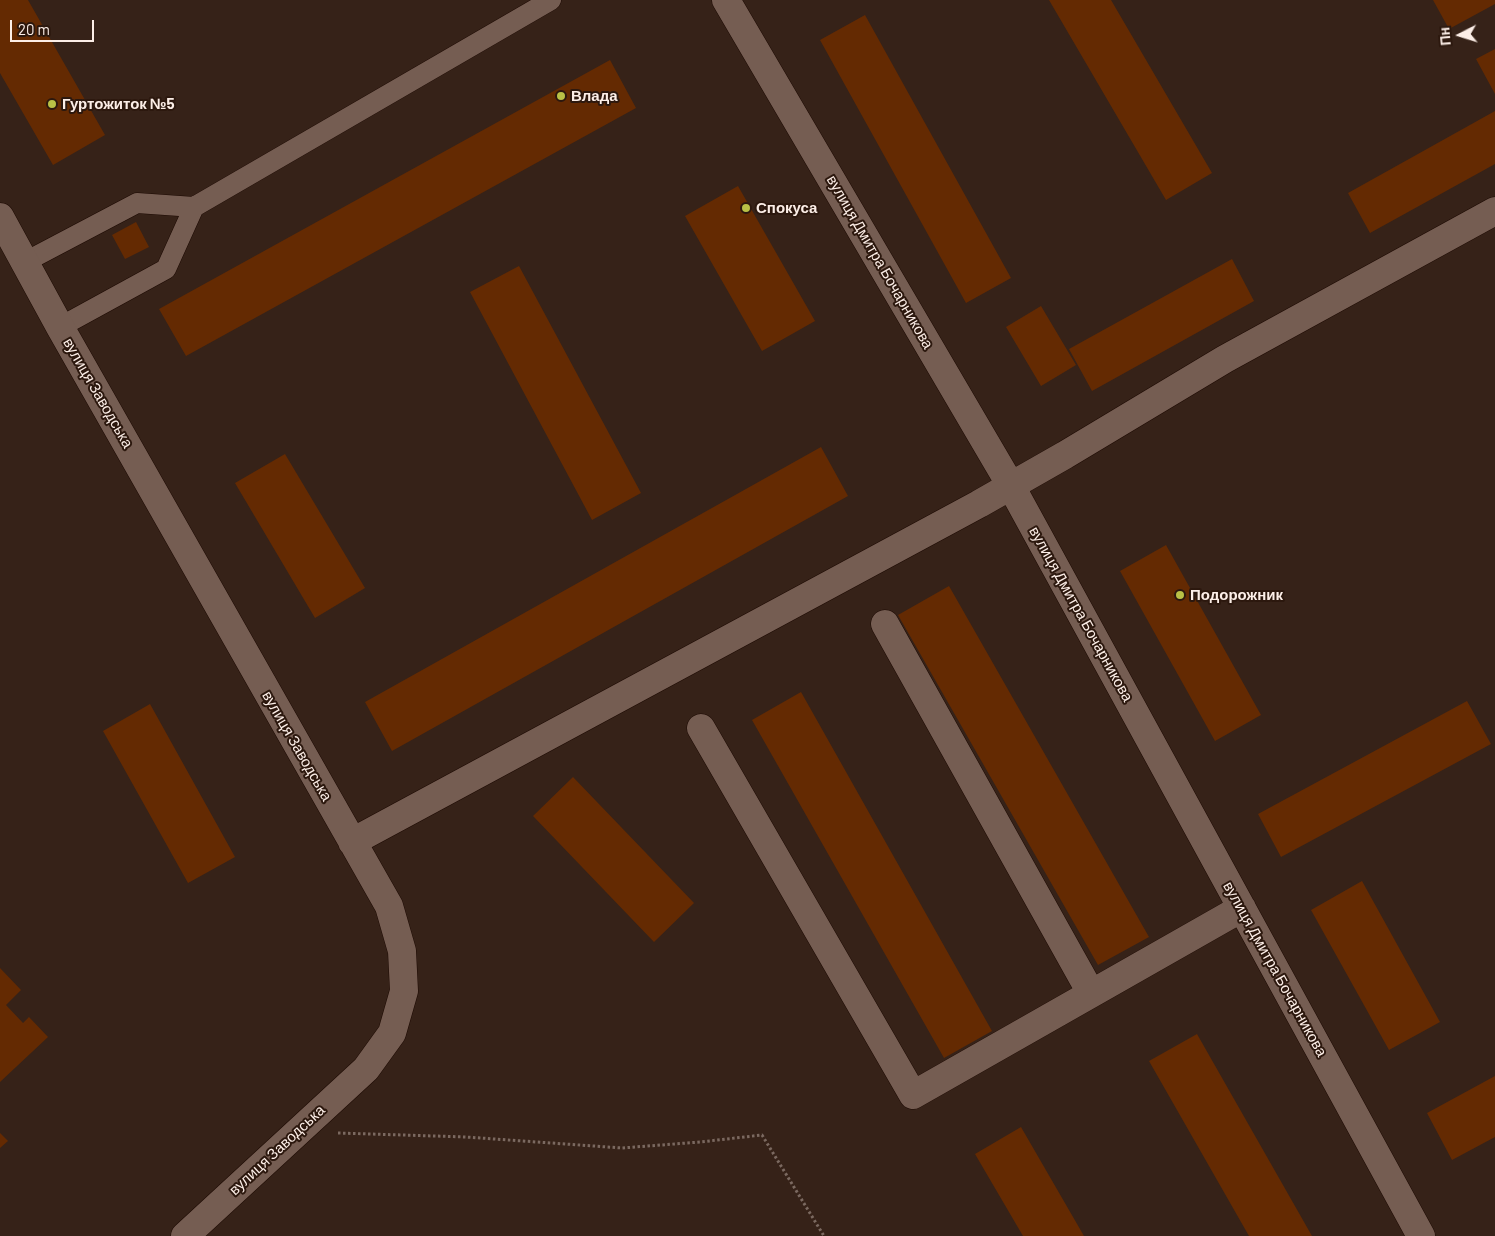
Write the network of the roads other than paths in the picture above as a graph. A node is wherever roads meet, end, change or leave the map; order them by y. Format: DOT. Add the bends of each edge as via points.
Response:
graph roads {
  1 [pos="551,0"];
  2 [pos="726,0"];
  3 [pos="194,207"];
  4 [pos="1495,211"];
  5 [pos="0,217"];
  6 [pos="25,262"];
  7 [pos="60,327"];
  8 [pos="1011,486"];
  9 [pos="885,624"];
  10 [pos="701,728"];
  11 [pos="352,842"];
  12 [pos="1242,908"];
  13 [pos="1091,993"];
  14 [pos="185,1236"];
  15 [pos="1421,1236"];
  1 -- 3 [label="street"];
  2 -- 8 [label="street, вулиця Дмитра Бочарникова"];
  3 -- 6 [label="street" via="137,203"];
  3 -- 7 [label="street" via="166,269"];
  4 -- 8 [label="street" via="1225,360"];
  5 -- 6 [label="street, вулиця Заводська"];
  6 -- 7 [label="street, вулиця Заводська"];
  7 -- 11 [label="street, вулиця Заводська"];
  8 -- 11 [label="street"];
  8 -- 12 [label="street, вулиця Дмитра Бочарникова"];
  9 -- 13 [label="street"];
  10 -- 13 [label="street" via="913,1095"];
  11 -- 14 [label="street, вулиця Заводська" via="388,906 402,951 404,992 392,1033 366,1069"];
  12 -- 13 [label="street"];
  12 -- 15 [label="street, вулиця Дмитра Бочарникова"];
}
